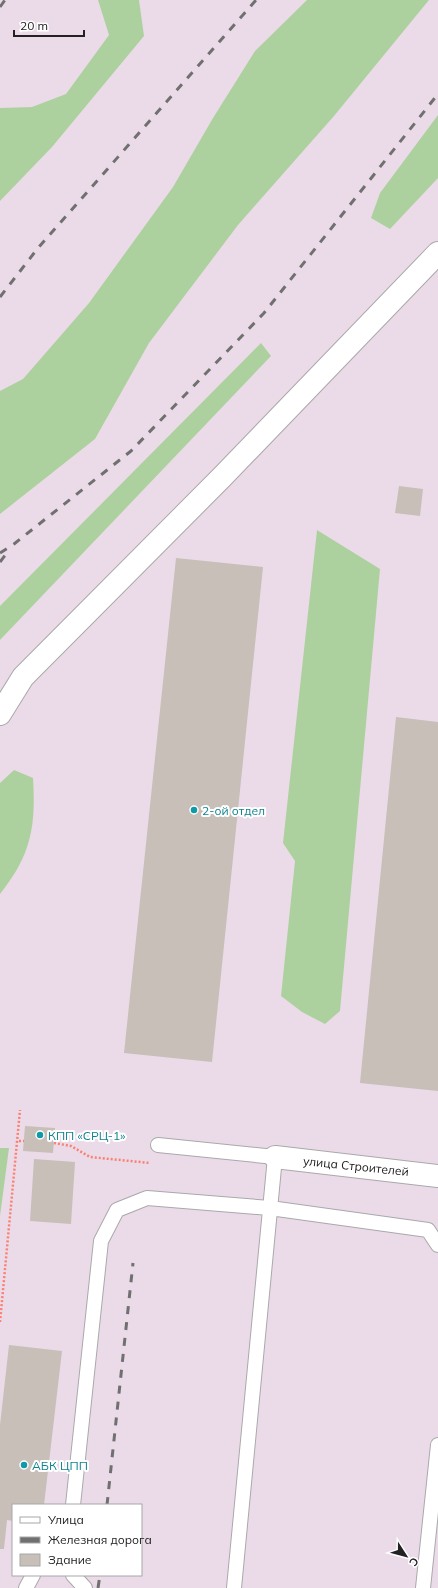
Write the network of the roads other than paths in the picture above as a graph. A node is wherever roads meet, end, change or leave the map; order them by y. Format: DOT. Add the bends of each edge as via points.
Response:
graph roads {
  1 [pos="438,253"];
  2 [pos="0,714"];
  3 [pos="158,1145"];
  4 [pos="275,1157"];
  5 [pos="438,1176"];
  6 [pos="270,1208"];
  7 [pos="438,1245"];
  8 [pos="438,1445"];
  9 [pos="73,1504"];
  10 [pos="32,1576"];
  11 [pos="74,1576"];
  12 [pos="26,1588"];
  13 [pos="85,1588"];
  14 [pos="234,1588"];
  15 [pos="423,1588"];
  1 -- 2 [label="street" via="229,471 23,677"];
  3 -- 4 [label="lane"];
  4 -- 5 [label="street, улица Строителей"];
  4 -- 6 [label="lane"];
  6 -- 7 [label="lane" via="428,1230"];
  6 -- 9 [label="lane" via="147,1198 117,1210 101,1241"];
  6 -- 14 [label="lane"];
  8 -- 15 [label="lane"];
  10 -- 12 [label="lane"];
  11 -- 13 [label="lane"];
}
